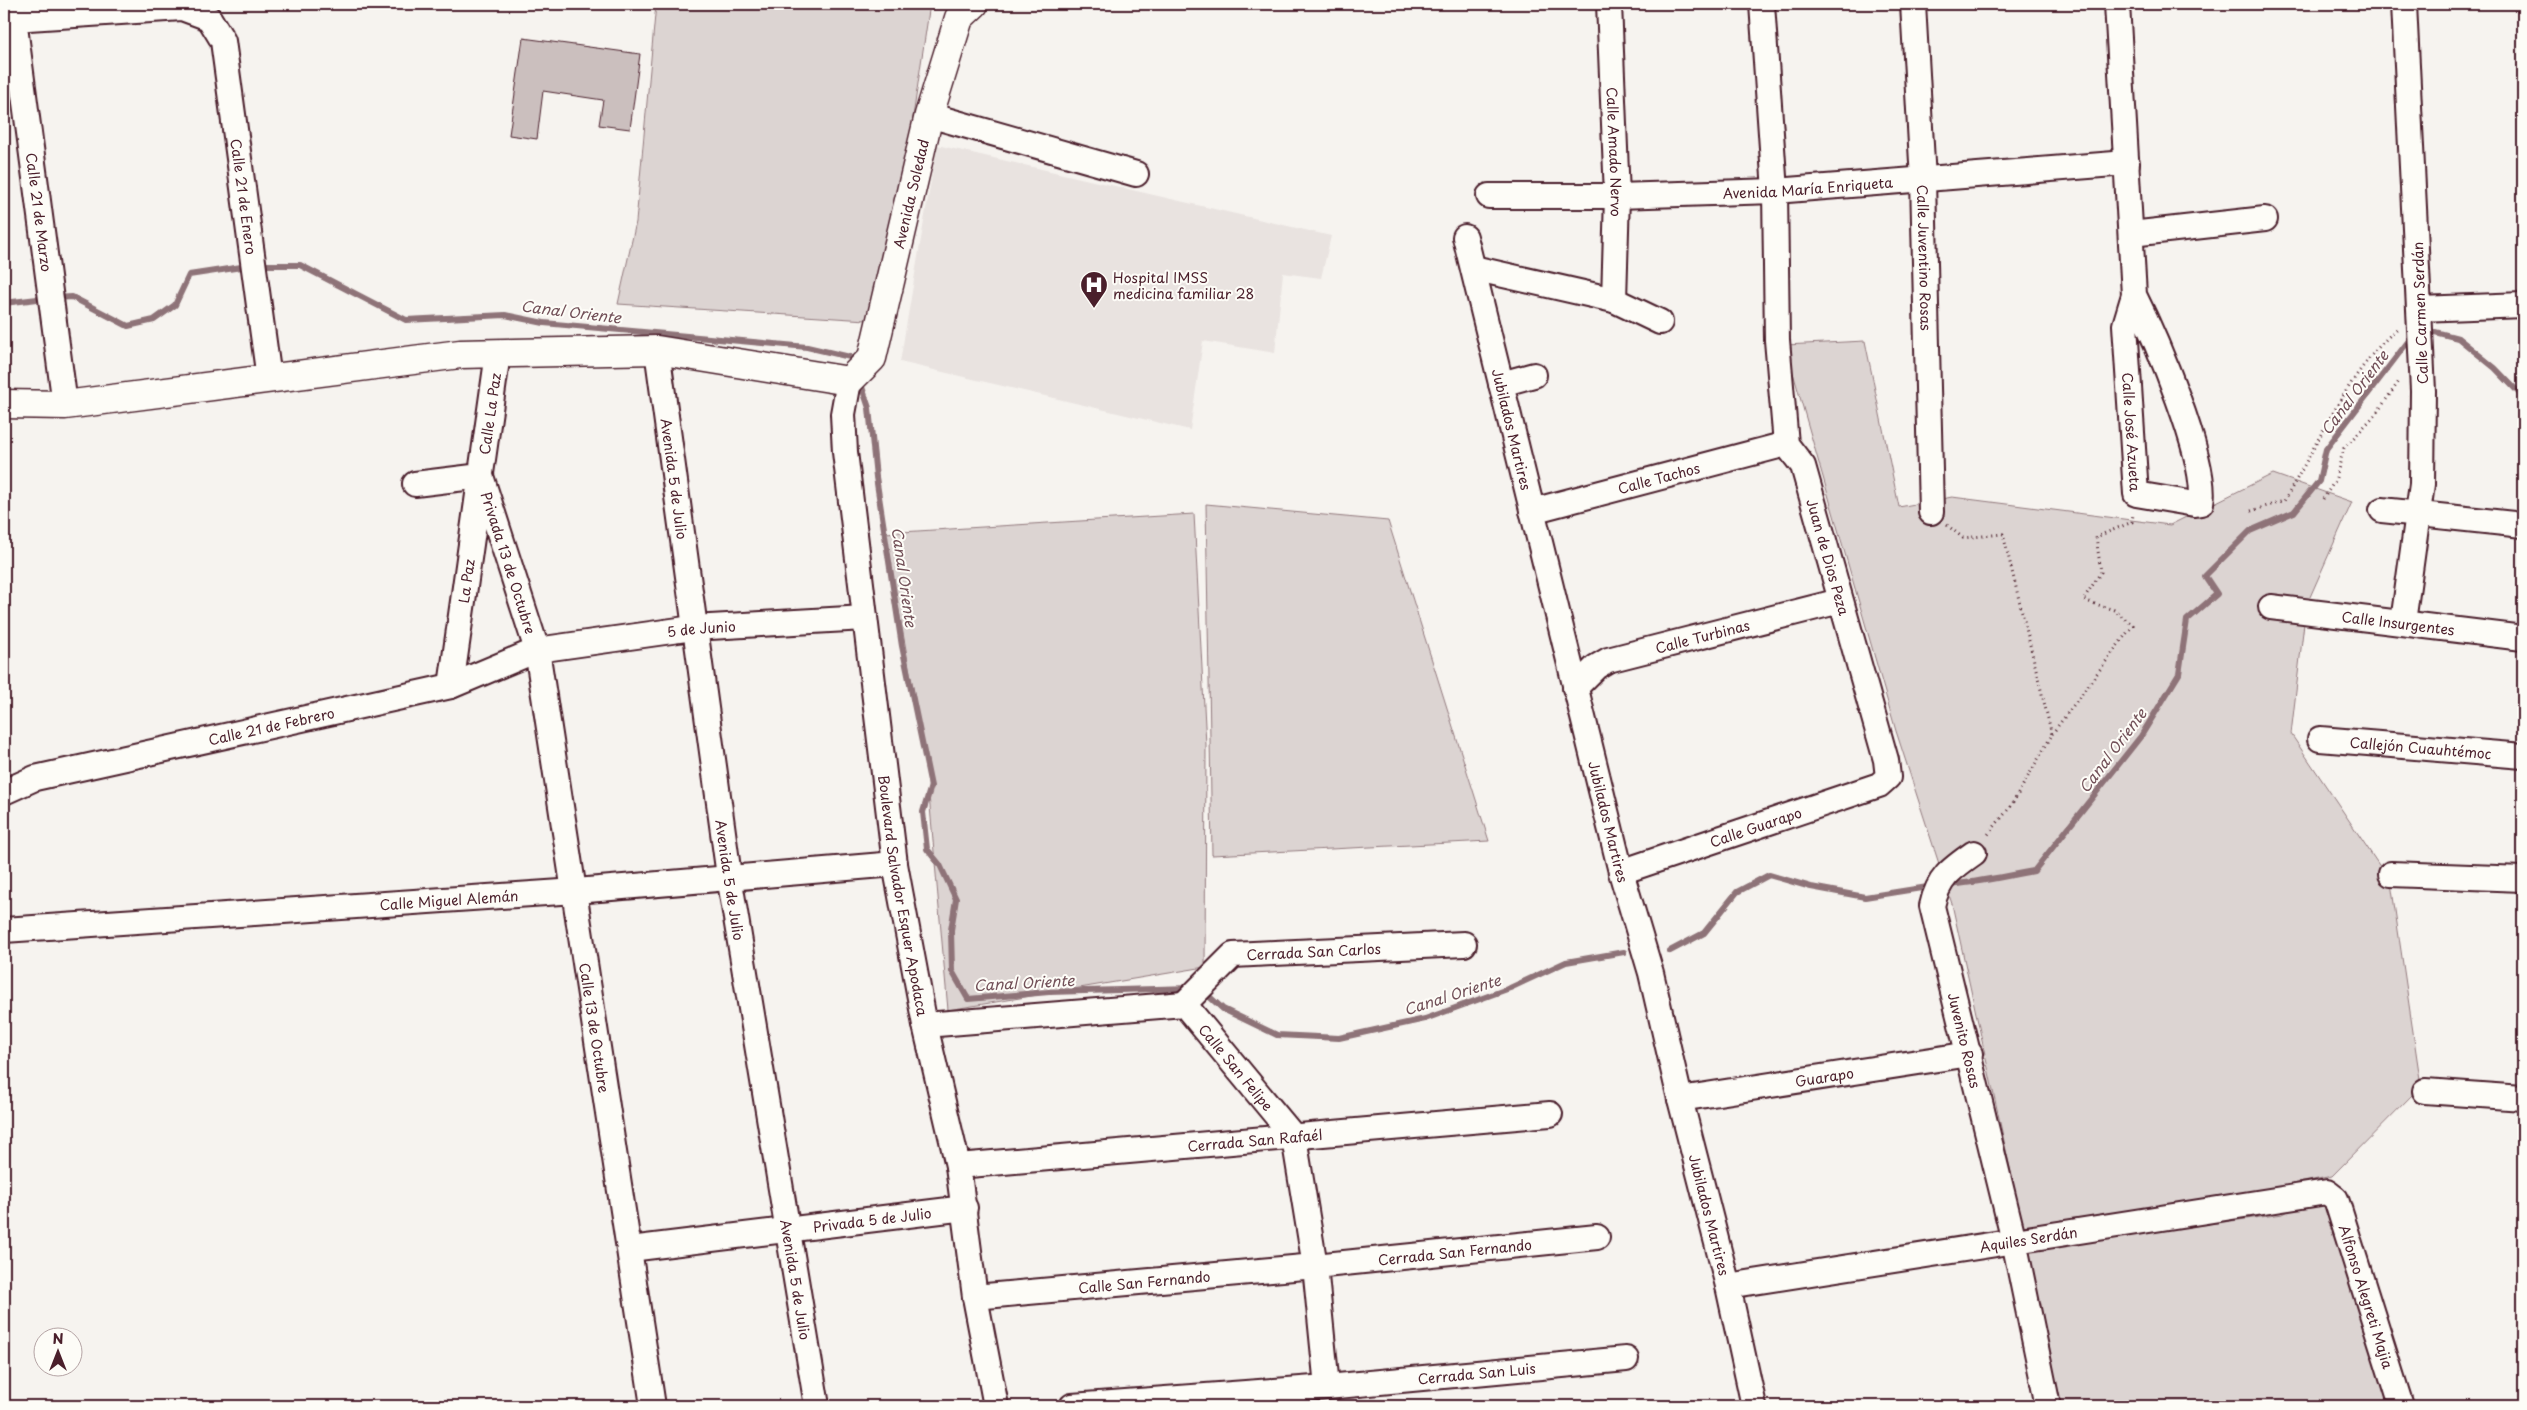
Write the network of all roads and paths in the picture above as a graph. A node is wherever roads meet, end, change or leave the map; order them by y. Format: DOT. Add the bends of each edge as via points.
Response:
graph roads {
  1 [pos="974,4"];
  2 [pos="1609,4"];
  3 [pos="1762,4"];
  4 [pos="1913,4"];
  5 [pos="2117,4"];
  6 [pos="2404,4"];
  7 [pos="12,11"];
  8 [pos="929,115"];
  9 [pos="2127,164"];
  10 [pos="1136,174"];
  11 [pos="1924,180"];
  12 [pos="1775,191"];
  13 [pos="1489,196"];
  14 [pos="1617,196"];
  15 [pos="2265,219"];
  16 [pos="2131,234"];
  17 [pos="1465,237"];
  18 [pos="1472,268"];
  19 [pos="2134,295"];
  20 [pos="1614,300"];
  21 [pos="2523,305"];
  22 [pos="2420,309"];
  23 [pos="1660,322"];
  24 [pos="657,350"];
  25 [pos="498,353"];
  26 [pos="2422,368"];
  27 [pos="1534,375"];
  28 [pos="269,378"];
  29 [pos="849,381"];
  30 [pos="1501,384"];
  31 [pos="4,404"];
  32 [pos="65,405"];
  33 [pos="1786,444"];
  34 [pos="481,476"];
  35 [pos="415,484"];
  36 [pos="2136,494"];
  37 [pos="2323,499"];
  38 [pos="2382,510"];
  39 [pos="1532,511"];
  40 [pos="2251,511"];
  41 [pos="1931,512"];
  42 [pos="2418,514"];
  43 [pos="2523,525"];
  44 [pos="1840,602"];
  45 [pos="2272,607"];
  46 [pos="865,618"];
  47 [pos="2403,622"];
  48 [pos="693,628"];
  49 [pos="2523,638"];
  50 [pos="537,650"];
  51 [pos="452,686"];
  52 [pos="1576,688"];
  53 [pos="2052,735"];
  54 [pos="2320,739"];
  55 [pos="2523,756"];
  56 [pos="1888,777"];
  57 [pos="4,792"];
  58 [pos="1974,853"];
  59 [pos="895,864"];
  60 [pos="1621,872"];
  61 [pos="2391,874"];
  62 [pos="729,876"];
  63 [pos="2523,879"];
  64 [pos="576,891"];
  65 [pos="4,930"];
  66 [pos="1464,944"];
  67 [pos="1184,1004"];
  68 [pos="925,1025"];
  69 [pos="1970,1054"];
  70 [pos="2425,1091"];
  71 [pos="2523,1098"];
  72 [pos="1680,1100"];
  73 [pos="1550,1114"];
  74 [pos="1294,1137"];
  75 [pos="958,1166"];
  76 [pos="2327,1192"];
  77 [pos="965,1208"];
  78 [pos="788,1231"];
  79 [pos="1597,1238"];
  80 [pos="2014,1241"];
  81 [pos="630,1249"];
  82 [pos="1315,1266"];
  83 [pos="1728,1286"];
  84 [pos="975,1297"];
  85 [pos="1626,1359"];
  86 [pos="1327,1387"];
  87 [pos="653,1406"];
  88 [pos="817,1406"];
  89 [pos="996,1406"];
  90 [pos="1072,1406"];
  91 [pos="1754,1406"];
  92 [pos="2048,1406"];
  93 [pos="2401,1406"];
  1 -- 8 [label="main road, Avenida Soledad" via="959,18"];
  2 -- 14 [label="street, Calle Amado Nervo"];
  3 -- 12 [label="street"];
  4 -- 11 [label="street, Calle Juventino Rosas"];
  5 -- 9 [label="street, Calle José Azueta"];
  6 -- 22 [label="street, Calle Carmen Serdán"];
  7 -- 28 [label="street, Calle 21 de Enero" via="182,8 209,18 223,41"];
  7 -- 32 [label="street, Calle 21 de Marzo"];
  8 -- 10 [label="street"];
  8 -- 29 [label="main road, Avenida Soledad" via="872,358"];
  9 -- 11 [label="street, Avenida María Enriqueta"];
  9 -- 16 [label="street, Calle José Azueta"];
  11 -- 12 [label="street, Avenida María Enriqueta"];
  11 -- 41 [label="street, Calle Juventino Rosas"];
  12 -- 14 [label="street, Avenida María Enriqueta"];
  12 -- 33 [label="street" via="1777,340"];
  13 -- 14 [label="street, Avenida María Enriqueta"];
  14 -- 20 [label="street, Calle Amado Nervo"];
  15 -- 16 [label="street"];
  16 -- 19 [label="street, Calle José Azueta"];
  17 -- 18 [label="street, Jubilados Martires"];
  18 -- 20 [label="street"];
  18 -- 30 [label="street, Jubilados Martires"];
  19 -- 36 [label="street, Calle José Azueta" via="2125,326"];
  19 -- 36 [label="street, Calle José Azueta" via="2150,327 2196,455 2203,495 2201,503 2195,504"];
  20 -- 23 [label="street"];
  21 -- 22 [label="street"];
  22 -- 26 [label="street, Calle Carmen Serdán"];
  22 -- 40 [label="path" via="2388,336 2348,389 2321,431 2284,501"];
  24 -- 25 [label="main road"];
  24 -- 29 [label="main road"];
  24 -- 48 [label="street, Avenida 5 de Julio"];
  25 -- 28 [label="main road" via="460,354"];
  25 -- 34 [label="street, Calle La Paz"];
  26 -- 37 [label="path" via="2399,380 2376,414 2344,448 2335,482"];
  26 -- 42 [label="street, Calle Carmen Serdán" via="2422,484"];
  27 -- 30 [label="street"];
  28 -- 32 [label="main road"];
  29 -- 46 [label="street, Boulevard Salvador Esquer Apodaca" via="843,414 845,452"];
  30 -- 39 [label="street, Jubilados Martires"];
  31 -- 32 [label="main road"];
  33 -- 39 [label="street, Calle Tachos"];
  33 -- 44 [label="street, Juan de Dios Peza" via="1803,466"];
  34 -- 35 [label="street"];
  34 -- 50 [label="street, Privada 13 de Octubre"];
  34 -- 51 [label="street, La Paz"];
  36 -- 53 [label="path" via="2132,522 2096,537 2101,572 2083,600 2114,610 2133,625"];
  38 -- 42 [label="street"];
  39 -- 52 [label="street, Jubilados Martires"];
  41 -- 53 [label="path" via="1963,538 2003,534"];
  42 -- 43 [label="street"];
  42 -- 47 [label="street, Calle Carmen Serdán"];
  44 -- 52 [label="street, Calle Turbinas" via="1608,660 1596,667"];
  44 -- 56 [label="street, Juan de Dios Peza" via="1886,760"];
  45 -- 47 [label="street, Calle Insurgentes"];
  46 -- 48 [label="street, 5 de Junio"];
  46 -- 59 [label="street, Boulevard Salvador Esquer Apodaca"];
  47 -- 49 [label="street, Calle Insurgentes"];
  48 -- 50 [label="street, 5 de Junio"];
  48 -- 62 [label="street, Avenida 5 de Julio"];
  50 -- 51 [label="street, Calle 21 de Febrero"];
  50 -- 64 [label="street, Calle 13 de Octubre"];
  51 -- 57 [label="street, Calle 21 de Febrero" via="35,778"];
  52 -- 60 [label="street, Jubilados Martires"];
  53 -- 58 [label="path" via="2011,806"];
  54 -- 55 [label="street, Callejón Cuauhtémoc"];
  56 -- 60 [label="street, Calle Guarapo" via="1879,785"];
  58 -- 69 [label="street, Juvenito Rosas" via="1951,870 1936,888 1932,906"];
  59 -- 62 [label="street, Calle Miguel Alemán"];
  59 -- 68 [label="street, Boulevard Salvador Esquer Apodaca"];
  60 -- 72 [label="street, Jubilados Martires" via="1651,973"];
  61 -- 63 [label="street"];
  62 -- 64 [label="street, Calle Miguel Alemán"];
  62 -- 78 [label="street, Avenida 5 de Julio"];
  64 -- 65 [label="street, Calle Miguel Alemán"];
  64 -- 81 [label="street, Calle 13 de Octubre"];
  66 -- 67 [label="street, Cerrada San Carlos" via="1233,954"];
  67 -- 68 [label="street"];
  67 -- 74 [label="street, Calle San Felipe"];
  68 -- 75 [label="street, Boulevard Salvador Esquer Apodaca"];
  69 -- 72 [label="street, Guarapo"];
  69 -- 80 [label="street, Juvenito Rosas"];
  70 -- 71 [label="street"];
  72 -- 83 [label="street, Jubilados Martires"];
  73 -- 74 [label="street, Cerrada San Rafaél"];
  74 -- 75 [label="street, Cerrada San Rafaél"];
  74 -- 82 [label="street"];
  75 -- 77 [label="street, Boulevard Salvador Esquer Apodaca"];
  76 -- 80 [label="street, Aquiles Serdán"];
  76 -- 93 [label="street, Alfonso Alegreti Majia" via="2336,1199"];
  77 -- 78 [label="street, Privada 5 de Julio"];
  77 -- 84 [label="street, Boulevard Salvador Esquer Apodaca"];
  78 -- 81 [label="street, Privada 5 de Julio"];
  78 -- 88 [label="street, Avenida 5 de Julio"];
  79 -- 82 [label="street, Cerrada San Fernando"];
  80 -- 83 [label="street, Aquiles Serdán"];
  80 -- 92 [label="street, Juvenito Rosas"];
  81 -- 87 [label="street, Calle 13 de Octubre"];
  82 -- 84 [label="street, Calle San Fernando"];
  82 -- 86 [label="street"];
  83 -- 91 [label="street, Jubilados Martires"];
  84 -- 89 [label="street, Boulevard Salvador Esquer Apodaca"];
  85 -- 86 [label="street, Cerrada San Luis"];
  86 -- 90 [label="street, Cerrada San Luis"];
}
